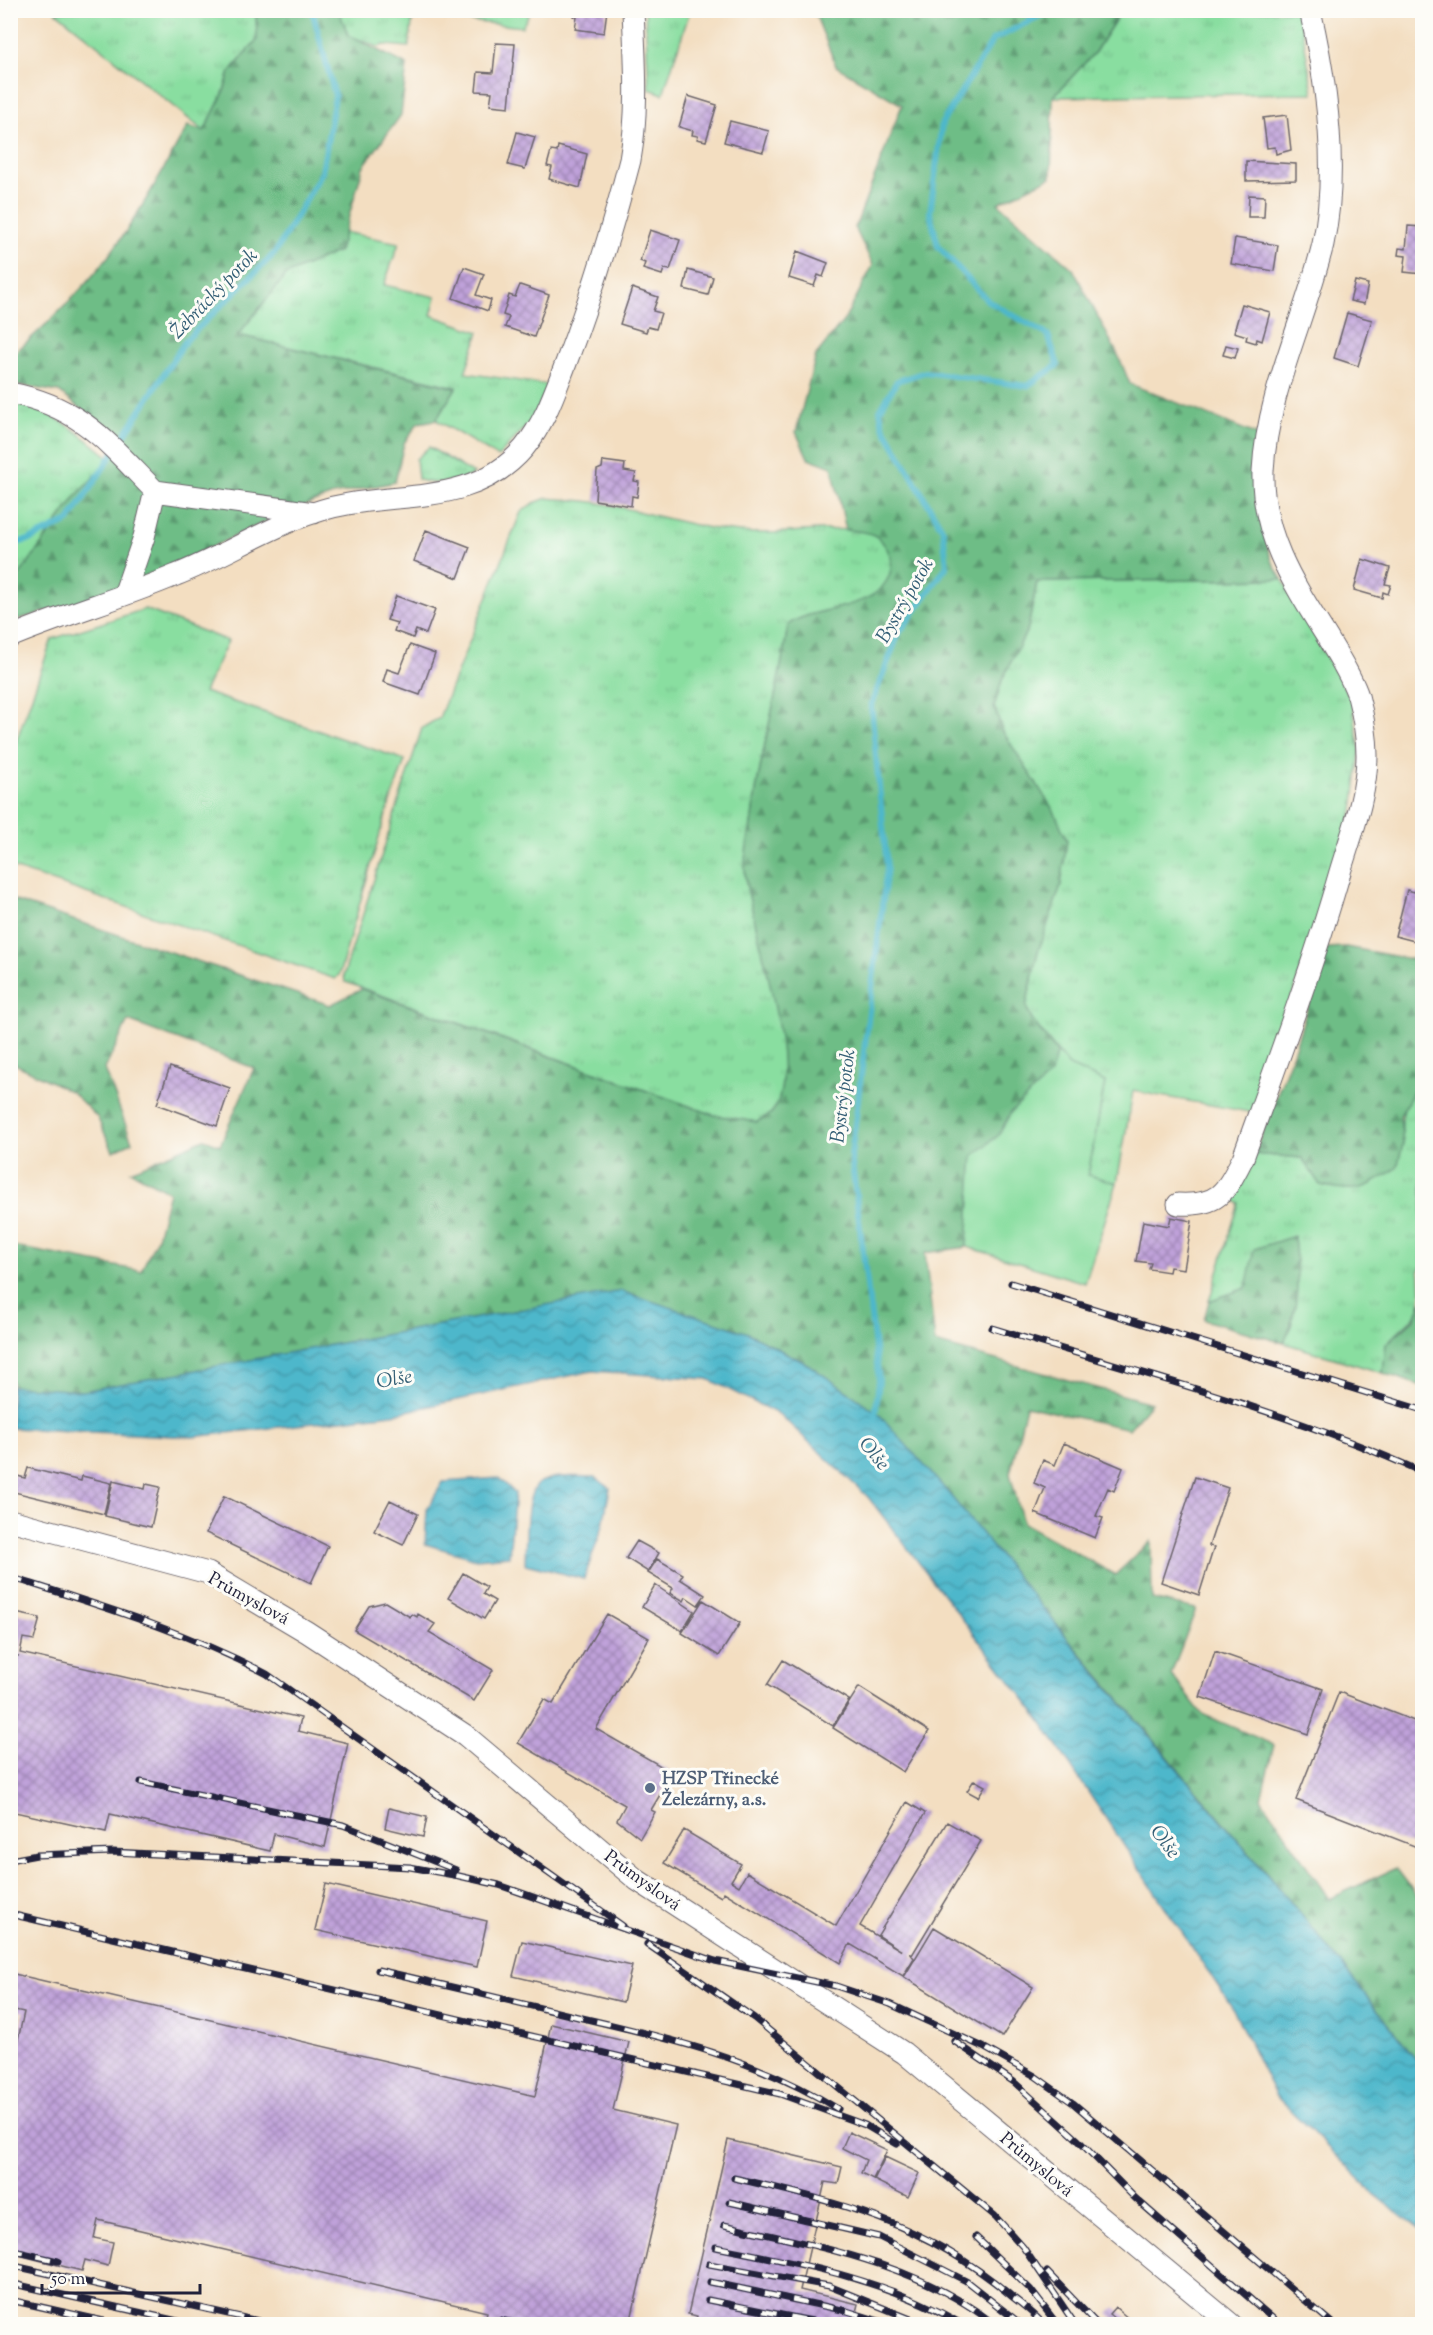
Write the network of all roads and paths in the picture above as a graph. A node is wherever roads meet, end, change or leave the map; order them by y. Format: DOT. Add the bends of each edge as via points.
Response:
graph roads {
  1 [pos="633,10"];
  2 [pos="1310,10"];
  3 [pos="10,393"];
  4 [pos="155,491"];
  5 [pos="314,513"];
  6 [pos="124,595"];
  7 [pos="10,637"];
  8 [pos="1178,1204"];
  9 [pos="10,1520"];
  10 [pos="1231,2325"];
  1 -- 5 [label="street" via="637,82 630,160 579,330 539,427 522,450 477,484 432,495 345,504"];
  2 -- 8 [label="street" via="1328,126 1330,191 1323,243 1275,404 1263,473 1268,519 1279,556 1356,692 1364,720 1366,766 1358,810 1315,957 1243,1158 1217,1198 1201,1206"];
  3 -- 4 [label="street" via="41,399 65,410 104,438"];
  4 -- 5 [label="street"];
  4 -- 6 [label="street"];
  5 -- 6 [label="street" via="178,575"];
  6 -- 7 [label="street"];
  9 -- 10 [label="street, Průmyslová" via="208,1573 456,1728 637,1880 904,2054"];
}
